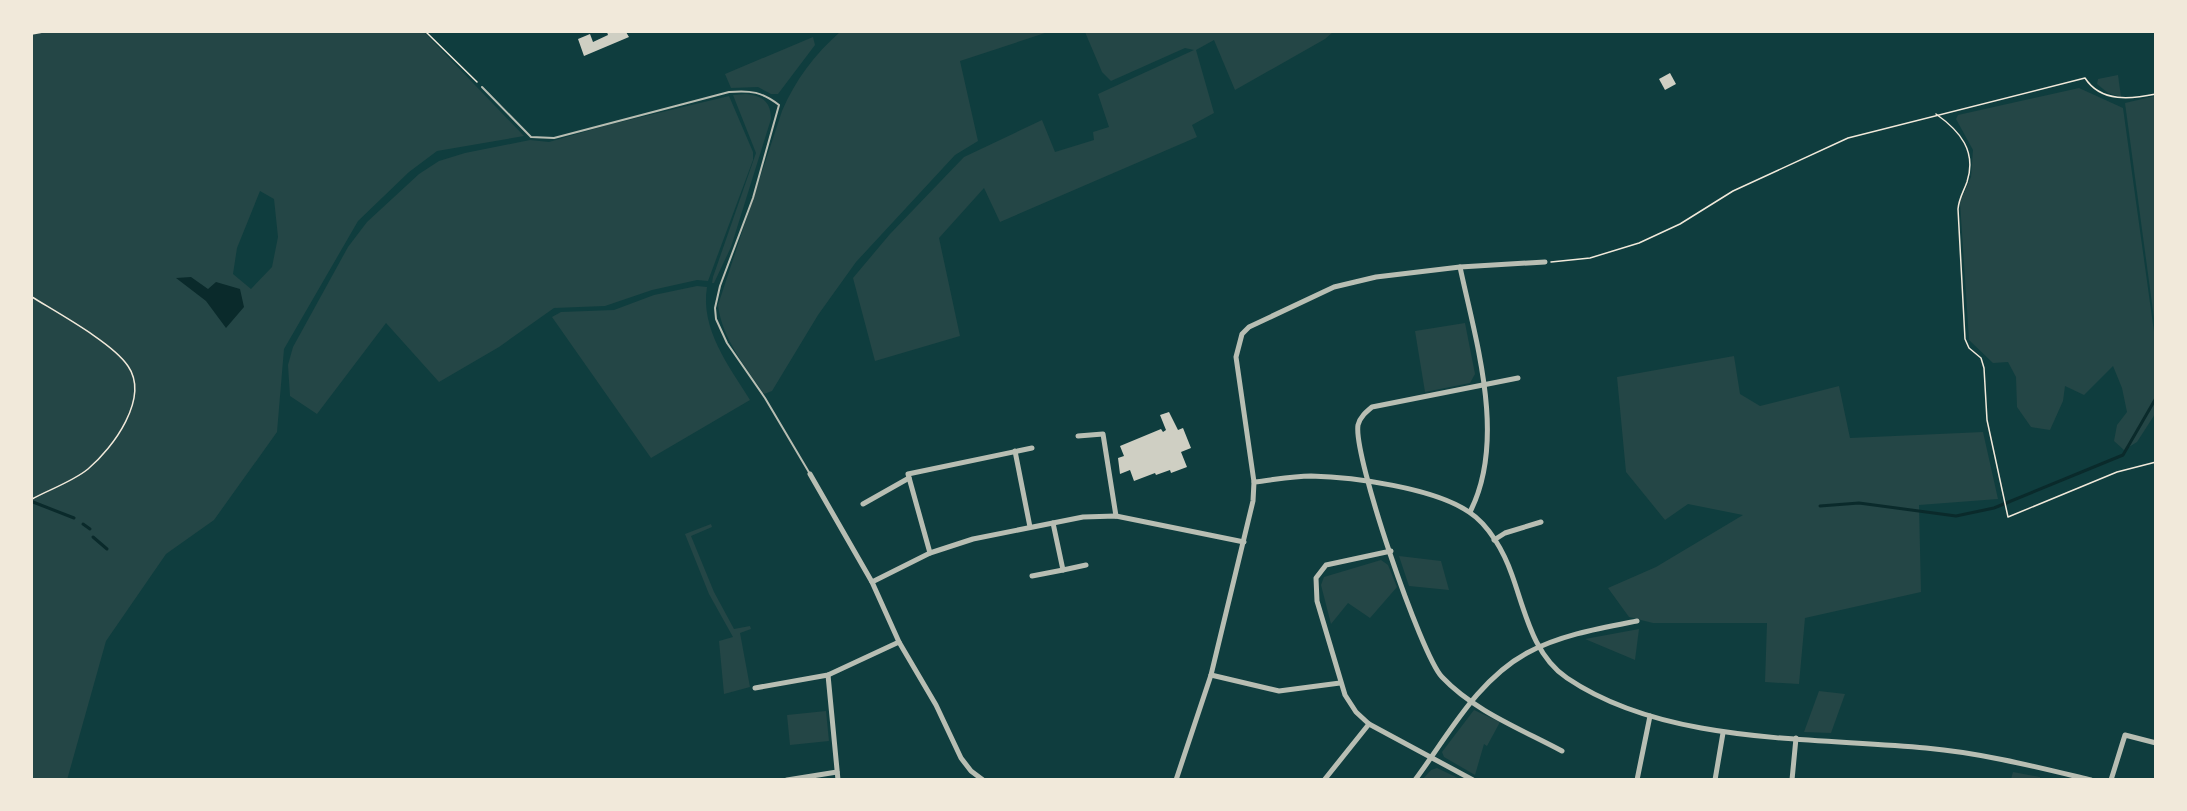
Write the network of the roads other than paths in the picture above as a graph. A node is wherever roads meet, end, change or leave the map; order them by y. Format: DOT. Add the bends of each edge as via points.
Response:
graph roads {
  1 [pos="482,87"];
  2 [pos="1545,262"];
  3 [pos="1460,267"];
  4 [pos="1518,378"];
  5 [pos="1484,384"];
  6 [pos="1078,436"];
  7 [pos="1032,448"];
  8 [pos="1015,451"];
  9 [pos="810,474"];
  10 [pos="909,478"];
  11 [pos="1254,482"];
  12 [pos="1367,483"];
  13 [pos="863,504"];
  14 [pos="1470,512"];
  15 [pos="1116,516"];
  16 [pos="1541,522"];
  17 [pos="1053,523"];
  18 [pos="1030,527"];
  19 [pos="1494,540"];
  20 [pos="1244,542"];
  21 [pos="1391,551"];
  22 [pos="930,553"];
  23 [pos="1086,565"];
  24 [pos="1063,570"];
  25 [pos="1032,576"];
  26 [pos="872,582"];
  27 [pos="1637,621"];
  28 [pos="899,642"];
  29 [pos="1540,648"];
  30 [pos="828,675"];
  31 [pos="1211,675"];
  32 [pos="1340,683"];
  33 [pos="755,688"];
  34 [pos="1471,702"];
  35 [pos="1650,716"];
  36 [pos="1369,724"];
  37 [pos="1723,733"];
  38 [pos="1796,738"];
  39 [pos="2156,742"];
  40 [pos="1562,751"];
  41 [pos="1432,757"];
  42 [pos="837,772"];
  43 [pos="1325,779"];
  44 [pos="787,780"];
  45 [pos="838,780"];
  46 [pos="983,780"];
  47 [pos="1176,780"];
  48 [pos="1415,780"];
  49 [pos="1473,780"];
  50 [pos="1637,780"];
  51 [pos="1715,780"];
  52 [pos="1792,780"];
  53 [pos="2091,780"];
  54 [pos="2111,780"];
  1 -- 9 [label="lane" via="531,137 542,139 729,92 755,90 779,105 753,198 715,308 720,331"];
  2 -- 3 [label="street"];
  3 -- 5 [label="street"];
  3 -- 11 [label="street" via="1376,277 1334,287 1249,327 1242,334 1237,350"];
  4 -- 5 [label="street"];
  5 -- 12 [label="street" via="1372,407 1363,414 1358,424"];
  5 -- 14 [label="street" via="1486,464"];
  6 -- 15 [label="street" via="1103,434"];
  7 -- 8 [label="street"];
  8 -- 10 [label="street" via="908,474"];
  8 -- 18 [label="street"];
  9 -- 26 [label="street"];
  10 -- 13 [label="street"];
  10 -- 22 [label="street"];
  11 -- 12 [label="street" via="1311,476"];
  11 -- 20 [label="street"];
  12 -- 14 [label="street" via="1429,494"];
  12 -- 21 [label="street"];
  14 -- 19 [label="street"];
  15 -- 17 [label="street"];
  15 -- 20 [label="street"];
  16 -- 19 [label="street"];
  17 -- 18 [label="street"];
  17 -- 24 [label="street"];
  18 -- 22 [label="street"];
  19 -- 29 [label="street"];
  20 -- 31 [label="street"];
  21 -- 32 [label="street" via="1326,566 1316,578 1317,601"];
  21 -- 34 [label="street" via="1429,659 1440,675"];
  22 -- 26 [label="street"];
  23 -- 24 [label="street"];
  24 -- 25 [label="street"];
  26 -- 28 [label="street"];
  27 -- 29 [label="street" via="1600,628"];
  28 -- 30 [label="street"];
  28 -- 46 [label="street" via="961,758"];
  29 -- 34 [label="street" via="1508,666"];
  29 -- 35 [label="street" via="1566,677 1593,694"];
  30 -- 33 [label="street"];
  30 -- 42 [label="street"];
  31 -- 32 [label="street" via="1279,691"];
  31 -- 47 [label="street"];
  32 -- 36 [label="street" via="1356,712"];
  34 -- 40 [label="street"];
  34 -- 41 [label="street"];
  35 -- 37 [label="street"];
  35 -- 50 [label="street"];
  36 -- 41 [label="street"];
  36 -- 43 [label="street"];
  37 -- 38 [label="street"];
  37 -- 51 [label="street"];
  38 -- 52 [label="street"];
  38 -- 53 [label="street" via="1955,751"];
  39 -- 54 [label="street" via="2125,735"];
  41 -- 48 [label="street"];
  41 -- 49 [label="street"];
  42 -- 44 [label="street"];
  42 -- 45 [label="street"];
}
